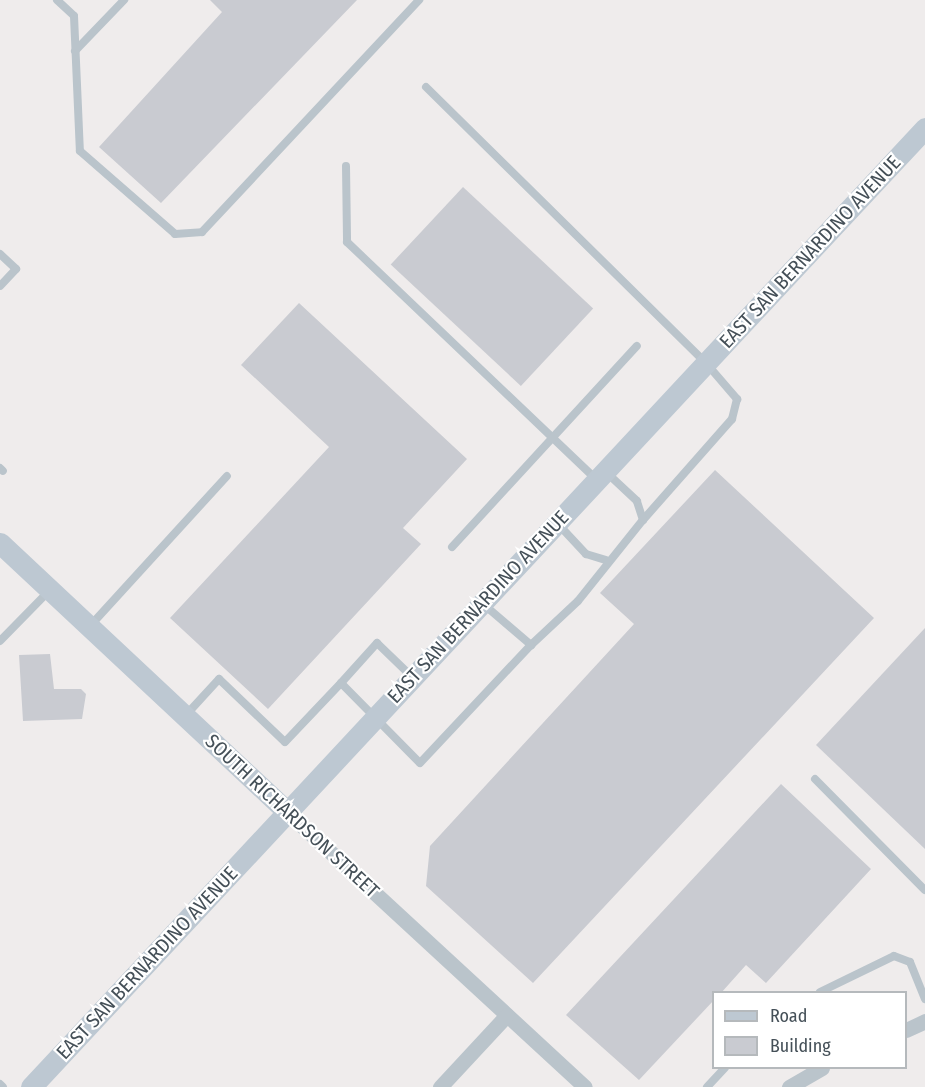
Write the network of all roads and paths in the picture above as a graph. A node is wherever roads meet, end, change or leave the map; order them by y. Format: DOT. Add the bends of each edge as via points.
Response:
graph roads {
  1 [pos="57,0"];
  2 [pos="124,0"];
  3 [pos="419,0"];
  4 [pos="75,51"];
  5 [pos="426,87"];
  6 [pos="925,128"];
  7 [pos="346,166"];
  8 [pos="0,254"];
  9 [pos="0,286"];
  10 [pos="637,346"];
  11 [pos="706,363"];
  12 [pos="552,437"];
  13 [pos="227,476"];
  14 [pos="601,476"];
  15 [pos="643,520"];
  16 [pos="557,523"];
  17 [pos="0,543"];
  18 [pos="452,547"];
  19 [pos="606,560"];
  20 [pos="50,590"];
  21 [pos="482,603"];
  22 [pos="89,627"];
  23 [pos="0,641"];
  24 [pos="531,645"];
  25 [pos="413,677"];
  26 [pos="341,683"];
  27 [pos="184,716"];
  28 [pos="376,717"];
  29 [pos="815,779"];
  30 [pos="287,812"];
  31 [pos="925,890"];
  32 [pos="824,991"];
  33 [pos="925,999"];
  34 [pos="507,1015"];
  35 [pos="925,1021"];
  36 [pos="907,1030"];
  37 [pos="724,1069"];
  38 [pos="813,1069"];
  39 [pos="0,1084"];
  40 [pos="3,1087"];
  41 [pos="31,1087"];
  42 [pos="440,1087"];
  43 [pos="585,1087"];
  44 [pos="707,1087"];
  45 [pos="789,1087"];
  1 -- 4 [label="lane" via="74,16"];
  2 -- 4 [label="lane"];
  3 -- 4 [label="lane" via="202,232 175,234 80,151"];
  5 -- 11 [label="lane"];
  6 -- 11 [label="main road, EAST SAN BERNARDINO AVENUE"];
  7 -- 12 [label="lane" via="347,242"];
  8 -- 9 [label="lane" via="16,269"];
  10 -- 12 [label="lane"];
  11 -- 14 [label="main road, EAST SAN BERNARDINO AVENUE"];
  11 -- 15 [label="lane" via="737,399 732,419"];
  12 -- 14 [label="lane"];
  12 -- 18 [label="lane"];
  13 -- 22 [label="lane"];
  14 -- 15 [label="lane" via="637,501"];
  14 -- 16 [label="main road, EAST SAN BERNARDINO AVENUE"];
  15 -- 19 [label="lane"];
  16 -- 19 [label="lane" via="586,554"];
  16 -- 21 [label="main road, EAST SAN BERNARDINO AVENUE"];
  17 -- 20 [label="main road, SOUTH RICHARDSON STREET"];
  19 -- 24 [label="lane" via="578,601"];
  20 -- 22 [label="main road, SOUTH RICHARDSON STREET"];
  20 -- 23 [label="lane"];
  21 -- 24 [label="lane"];
  21 -- 25 [label="main road, EAST SAN BERNARDINO AVENUE"];
  22 -- 27 [label="main road, SOUTH RICHARDSON STREET"];
  24 -- 28 [label="lane" via="420,763"];
  25 -- 26 [label="lane" via="377,643"];
  25 -- 28 [label="main road, EAST SAN BERNARDINO AVENUE"];
  26 -- 27 [label="lane" via="285,742 219,679"];
  26 -- 28 [label="lane"];
  27 -- 30 [label="main road, SOUTH RICHARDSON STREET"];
  28 -- 30 [label="main road, EAST SAN BERNARDINO AVENUE"];
  29 -- 31 [label="lane"];
  30 -- 34 [label="street, SOUTH RICHARDSON STREET"];
  30 -- 41 [label="main road, EAST SAN BERNARDINO AVENUE"];
  32 -- 33 [label="lane" via="894,956 909,962"];
  34 -- 42 [label="street"];
  34 -- 43 [label="street, SOUTH RICHARDSON STREET"];
  35 -- 36 [label="street"];
  37 -- 44 [label="lane"];
  38 -- 45 [label="street"];
  39 -- 40 [label="lane"];
}
